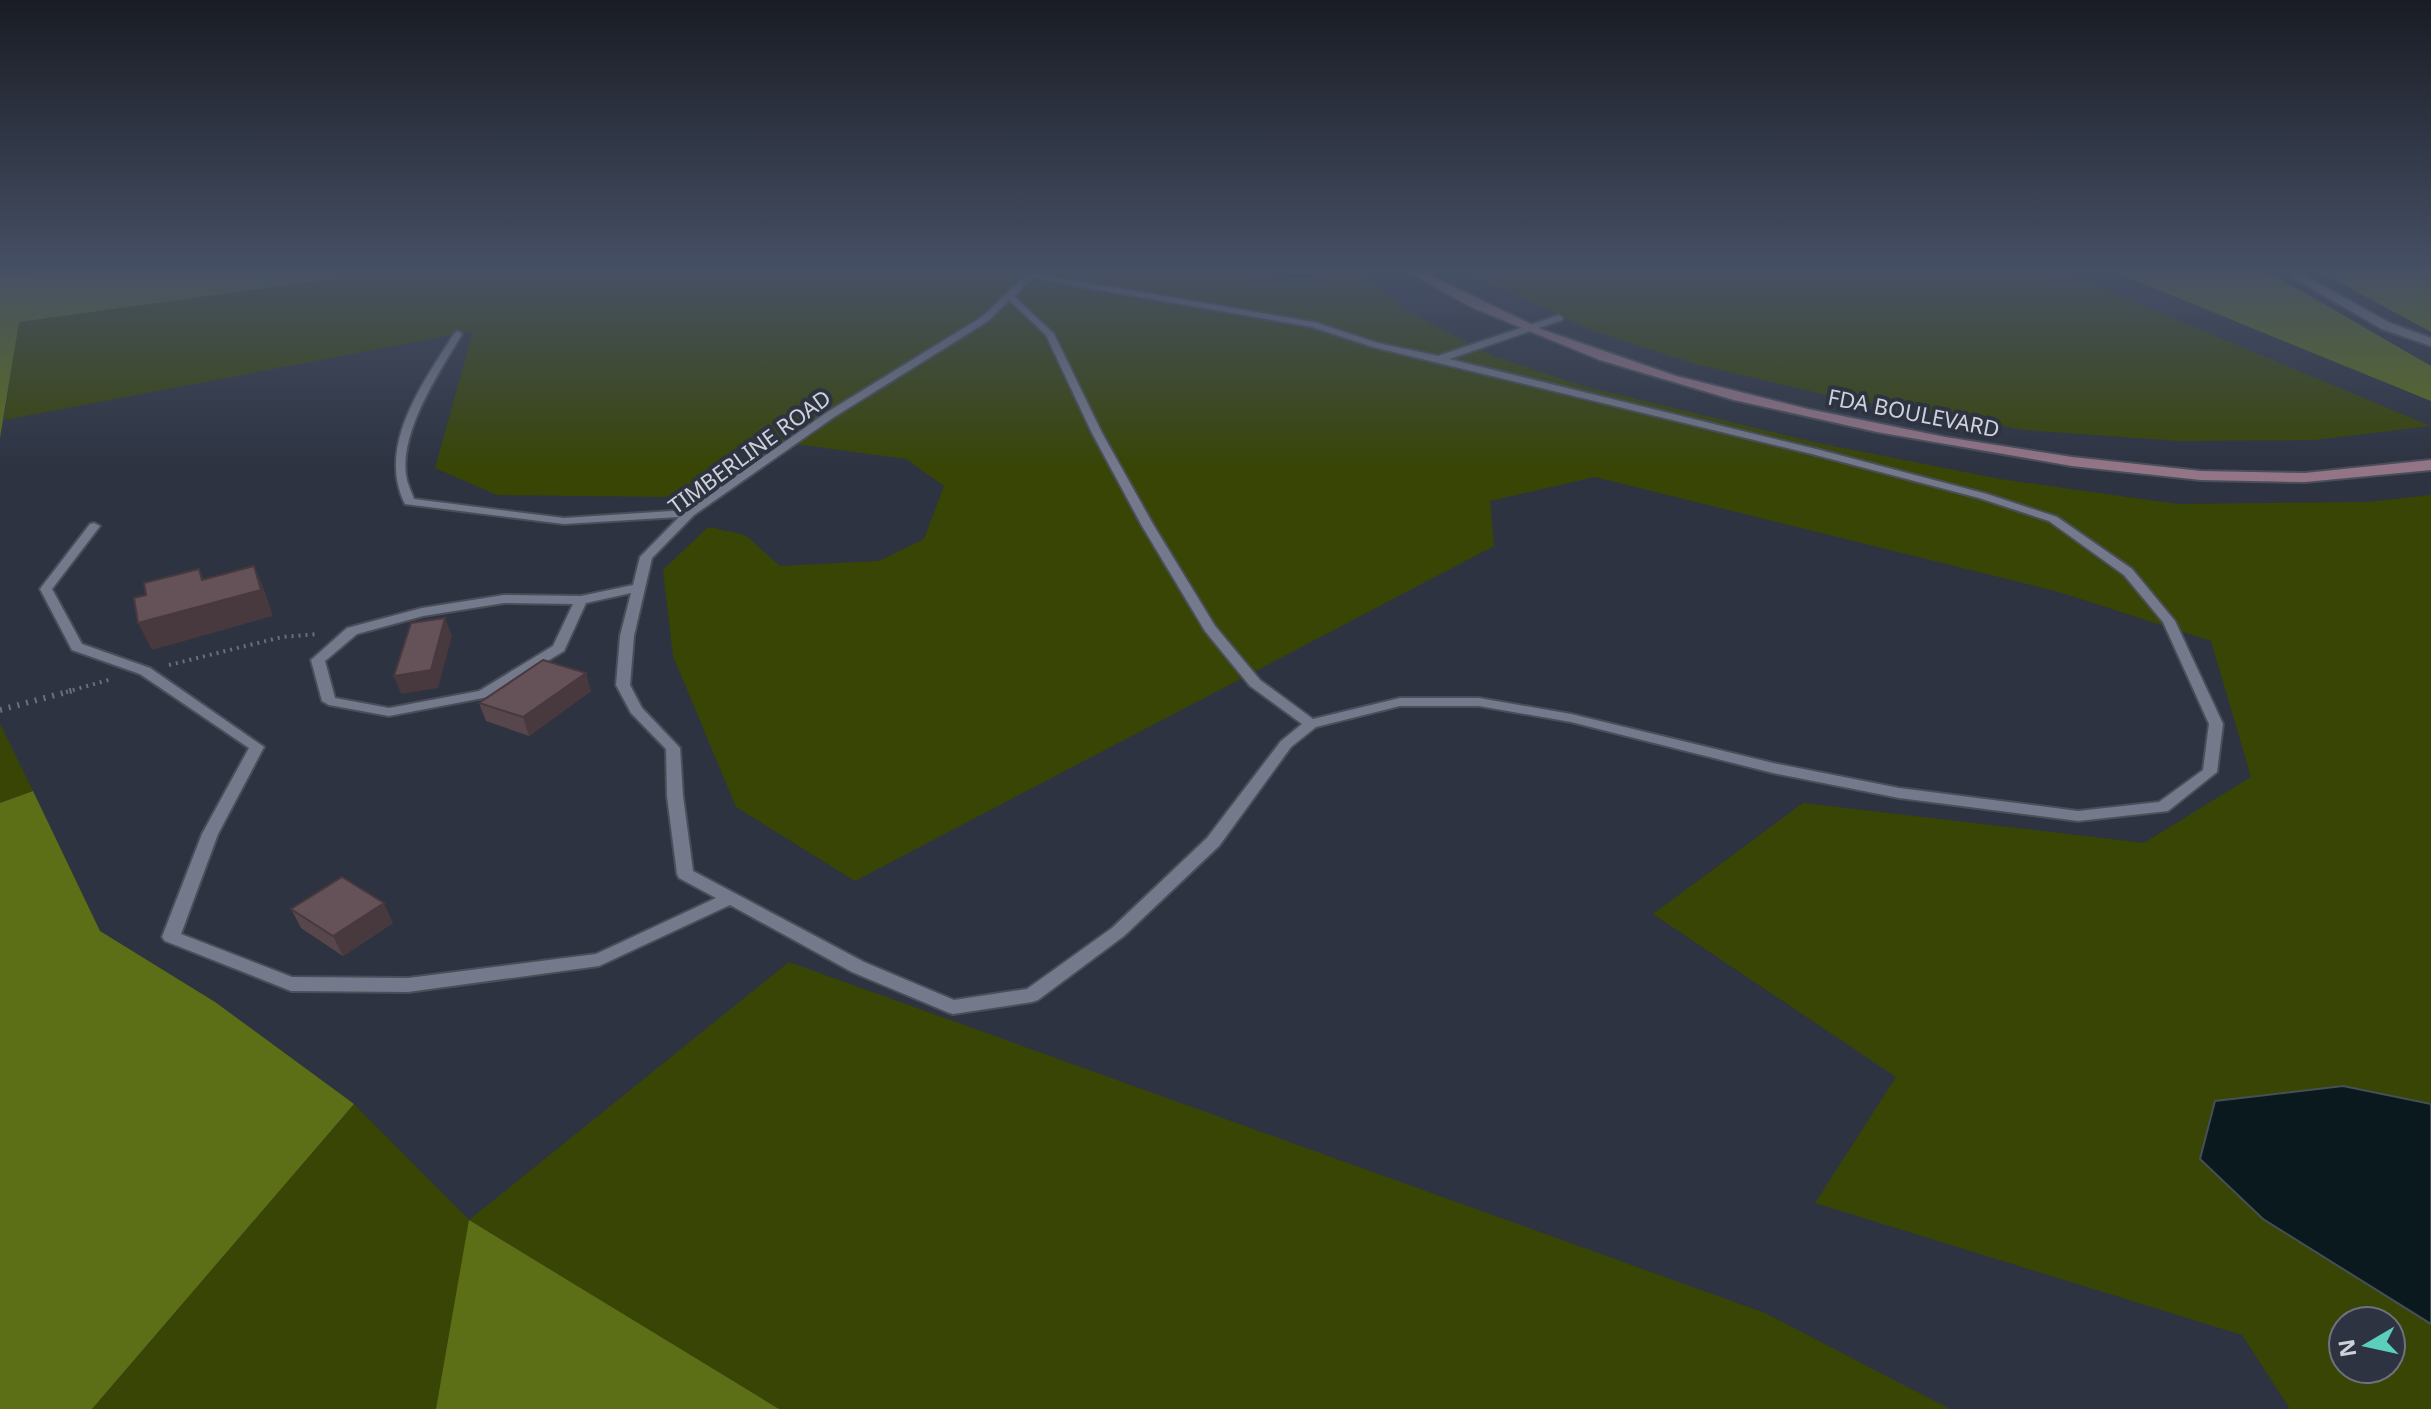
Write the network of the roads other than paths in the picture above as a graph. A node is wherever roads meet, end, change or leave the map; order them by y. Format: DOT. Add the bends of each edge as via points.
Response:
graph roads {
  1 [pos="456,337"];
  2 [pos="956,337"];
  3 [pos="1051,337"];
  4 [pos="1350,337"];
  5 [pos="1504,337"];
  6 [pos="1554,337"];
  7 [pos="1439,359"];
  8 [pos="2431,465"];
  9 [pos="690,513"];
  10 [pos="94,526"];
  11 [pos="638,588"];
  12 [pos="581,600"];
  13 [pos="1311,724"];
  14 [pos="731,898"];
  1 -- 9 [label="lane" via="405,438 400,471 409,502 564,521"];
  2 -- 9 [label="lane, TIMBERLINE ROAD" via="830,415"];
  3 -- 13 [label="lane" via="1112,460 1210,628 1255,683"];
  4 -- 7 [label="lane"];
  5 -- 7 [label="lane"];
  6 -- 8 [label="street, FDA BOULEVARD" via="1759,402 2000,451 2236,477 2330,477"];
  7 -- 13 [label="lane" via="1816,452 2053,519 2128,572 2169,621 2216,724 2210,772 2163,807 2078,816 1899,793 1479,702 1400,702"];
  9 -- 11 [label="lane, TIMBERLINE ROAD" via="646,557"];
  10 -- 14 [label="lane" via="46,589 77,647 145,671 257,747 210,834 171,937 291,984 408,985 599,960"];
  11 -- 12 [label="lane"];
  11 -- 14 [label="lane" via="623,685 636,710 673,748 685,874"];
  12 -- 12 [label="lane" via="504,599 422,612 352,631 318,660 329,701 389,712 483,694 559,648"];
  13 -- 14 [label="lane" via="1286,744 1213,842 1118,932 1032,995 953,1007 858,967"];
}
